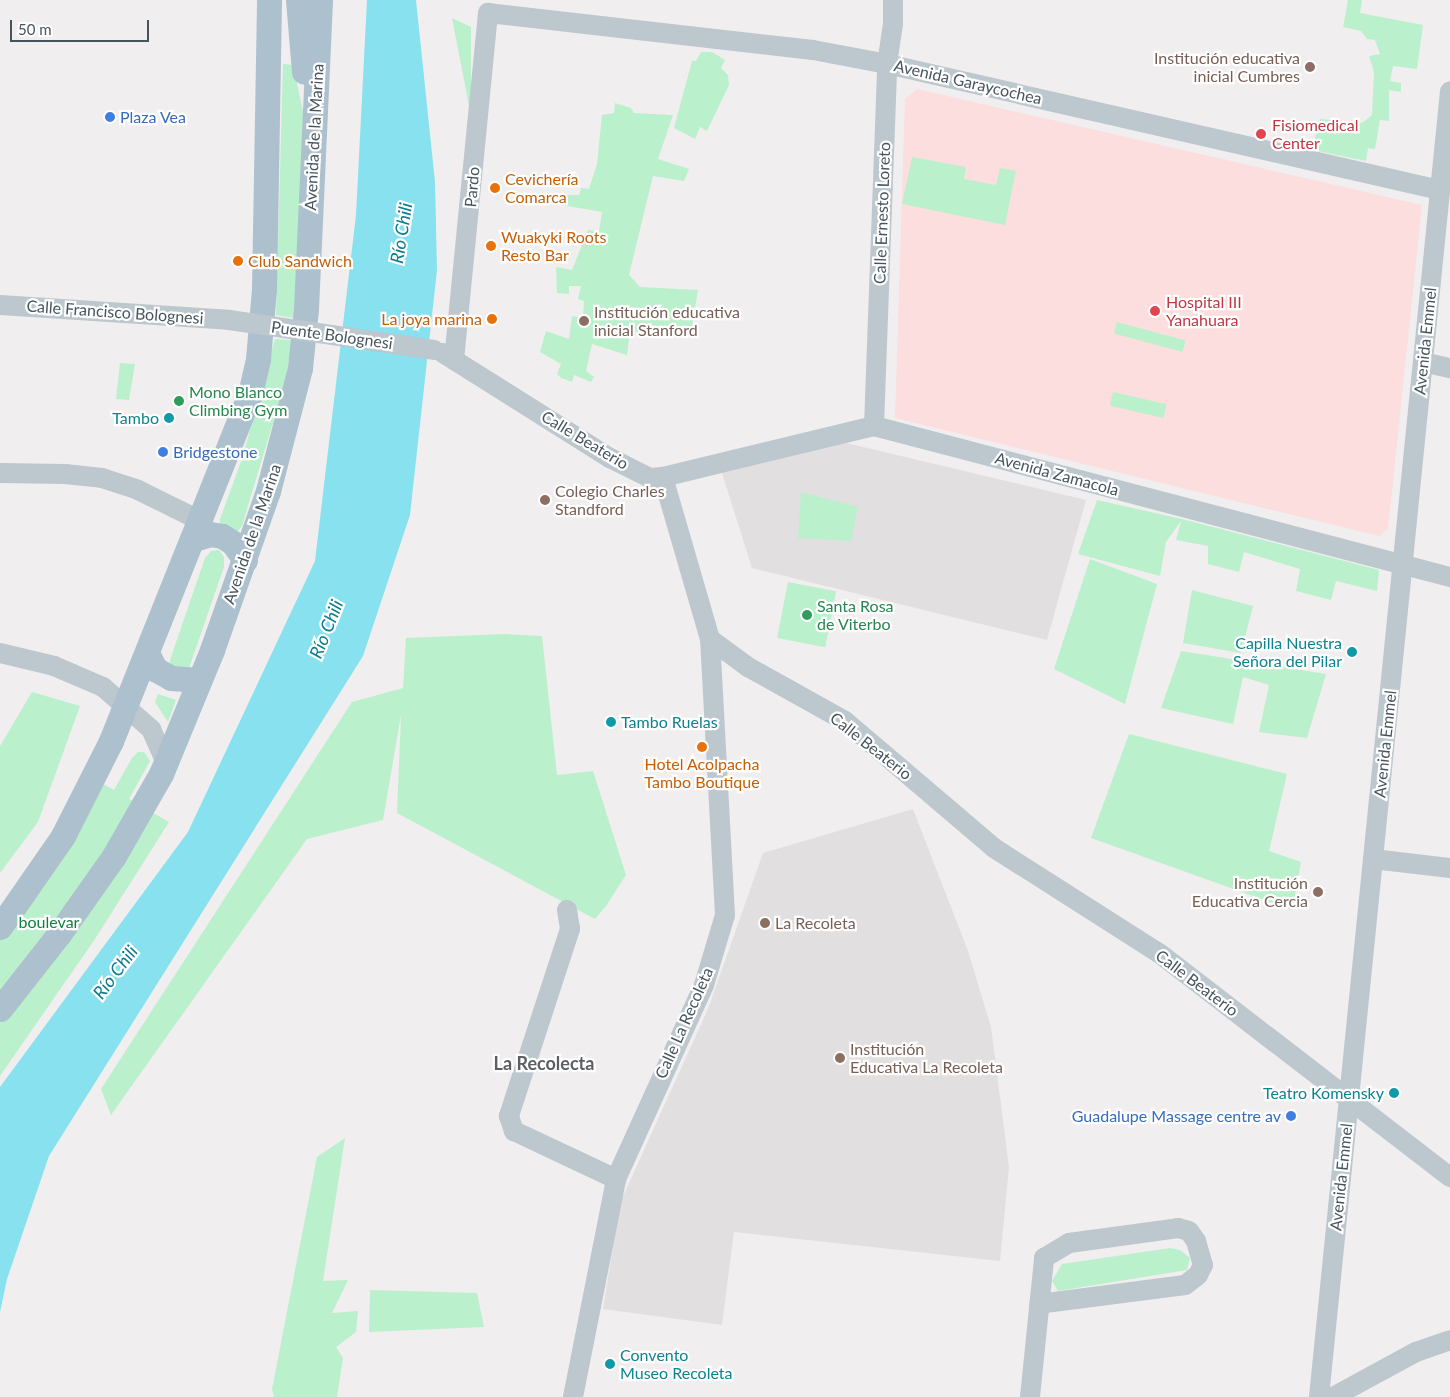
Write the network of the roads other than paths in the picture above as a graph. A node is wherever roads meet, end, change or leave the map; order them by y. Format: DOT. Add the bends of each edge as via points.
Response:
graph roads {
  1 [pos="269,0"];
  2 [pos="298,0"];
  3 [pos="320,0"];
  4 [pos="893,0"];
  5 [pos="488,13"];
  6 [pos="887,64"];
  7 [pos="1450,92"];
  8 [pos="316,112"];
  9 [pos="1440,190"];
  10 [pos="0,305"];
  11 [pos="229,320"];
  12 [pos="434,350"];
  13 [pos="454,360"];
  14 [pos="1423,362"];
  15 [pos="1450,368"];
  16 [pos="874,426"];
  17 [pos="0,473"];
  18 [pos="663,478"];
  19 [pos="197,530"];
  20 [pos="245,560"];
  21 [pos="1403,565"];
  22 [pos="1450,577"];
  23 [pos="710,639"];
  24 [pos="0,653"];
  25 [pos="148,655"];
  26 [pos="199,680"];
  27 [pos="127,705"];
  28 [pos="166,764"];
  29 [pos="1373,860"];
  30 [pos="1450,868"];
  31 [pos="567,910"];
  32 [pos="0,927"];
  33 [pos="0,1009"];
  34 [pos="1349,1100"];
  35 [pos="1450,1177"];
  36 [pos="616,1179"];
  37 [pos="1039,1304"];
  38 [pos="1450,1340"];
  39 [pos="573,1397"];
  40 [pos="1030,1397"];
  41 [pos="1319,1397"];
  42 [pos="1333,1397"];
  1 -- 19 [label="main road" via="264,289 258,359 250,394"];
  2 -- 8 [label="main road" via="305,90"];
  3 -- 8 [label="main road, Avenida de la Marina"];
  4 -- 6 [label="street, Calle Ernesto Loreto"];
  5 -- 6 [label="street, Avenida Garaycochea" via="813,50"];
  5 -- 13 [label="street, Pardo"];
  6 -- 9 [label="street, Avenida Garaycochea"];
  6 -- 16 [label="street, Calle Ernesto Loreto"];
  7 -- 9 [label="street, Avenida Emmel"];
  8 -- 20 [label="main road, Avenida de la Marina" via="300,368 286,431"];
  9 -- 14 [label="street, Avenida Emmel"];
  10 -- 11 [label="street, Calle Francisco Bolognesi"];
  11 -- 12 [label="street, Puente Bolognesi, bridge"];
  12 -- 13 [label="street, Calle Beaterio"];
  13 -- 18 [label="street, Calle Beaterio" via="610,458 650,478"];
  14 -- 15 [label="street"];
  14 -- 21 [label="street, Avenida Emmel"];
  16 -- 18 [label="street, Avenida Zamacola"];
  16 -- 21 [label="street, Avenida Zamacola"];
  17 -- 19 [label="street" via="102,478 138,490"];
  18 -- 23 [label="street"];
  19 -- 20 [label="main road" via="222,536 233,543"];
  19 -- 25 [label="main road"];
  20 -- 26 [label="main road, Avenida de la Marina"];
  21 -- 22 [label="street, Avenida Zamacola"];
  21 -- 29 [label="street, Avenida Emmel"];
  23 -- 34 [label="street, Calle Beaterio" via="748,667 845,721 994,848 1159,954"];
  23 -- 36 [label="street, Calle La Recoleta" via="725,915 704,985"];
  24 -- 27 [label="street" via="71,673 103,687"];
  25 -- 26 [label="main road" via="155,669 171,678"];
  25 -- 27 [label="main road"];
  26 -- 28 [label="main road, Avenida de la Marina"];
  27 -- 28 [label="street" via="151,728"];
  27 -- 32 [label="main road" via="63,836"];
  28 -- 33 [label="main road, Avenida de la Marina" via="114,856"];
  29 -- 30 [label="street"];
  29 -- 34 [label="street, Avenida Emmel"];
  31 -- 36 [label="street" via="570,929 509,1116 514,1130"];
  34 -- 35 [label="street, Calle Beaterio"];
  34 -- 41 [label="street, Avenida Emmel"];
  36 -- 39 [label="street, Calle La Recoleta"];
  37 -- 37 [label="street" via="1044,1258 1069,1242 1178,1228 1189,1232 1196,1241 1202,1265 1198,1275 1185,1285"];
  37 -- 40 [label="street"];
  38 -- 42 [label="street" via="1416,1352"];
}
